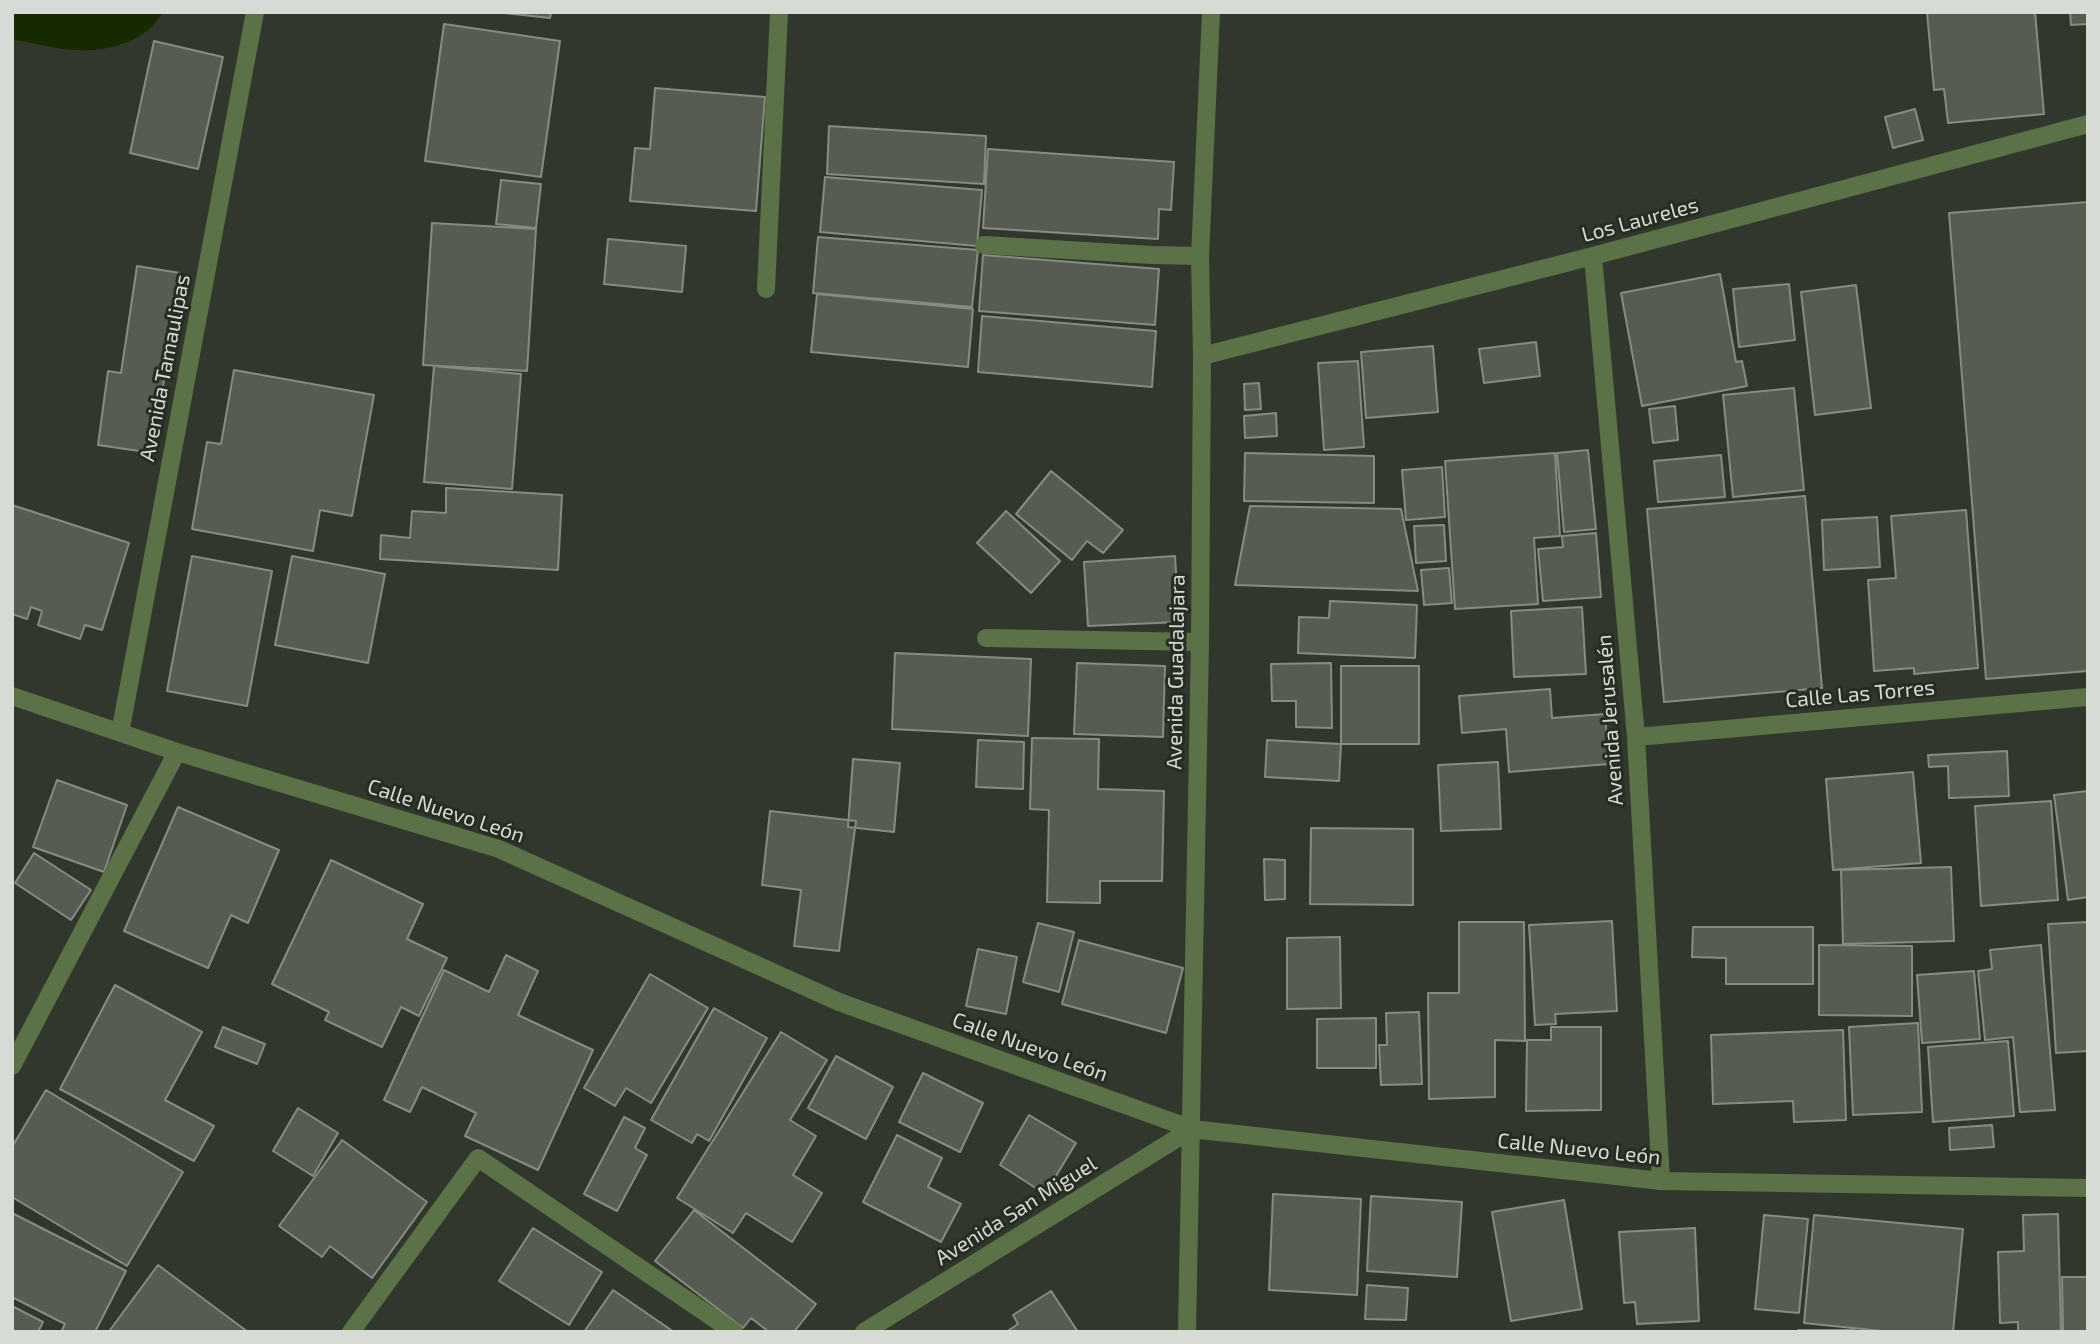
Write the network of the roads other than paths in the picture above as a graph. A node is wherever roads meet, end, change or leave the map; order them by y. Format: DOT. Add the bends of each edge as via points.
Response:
graph roads {
  1 [pos="255,12"];
  2 [pos="779,12"];
  3 [pos="1211,12"];
  4 [pos="2088,124"];
  5 [pos="984,245"];
  6 [pos="1200,256"];
  7 [pos="1593,256"];
  8 [pos="765,289"];
  9 [pos="1202,356"];
  10 [pos="986,638"];
  11 [pos="1200,642"];
  12 [pos="12,695"];
  13 [pos="2088,696"];
  14 [pos="120,733"];
  15 [pos="1636,737"];
  16 [pos="177,752"];
  17 [pos="12,1066"];
  18 [pos="1192,1129"];
  19 [pos="1661,1181"];
  20 [pos="2088,1188"];
  21 [pos="351,1332"];
  22 [pos="734,1332"];
  23 [pos="864,1332"];
  24 [pos="1187,1332"];
  1 -- 14 [label="street, Avenida Tamaulipas"];
  2 -- 8 [label="street"];
  3 -- 6 [label="street, Avenida Guadalajara"];
  4 -- 7 [label="street, Los Laureles"];
  5 -- 6 [label="street"];
  6 -- 9 [label="street, Avenida Guadalajara"];
  7 -- 9 [label="street, Los Laureles"];
  7 -- 15 [label="street, Avenida Jerusalén"];
  9 -- 11 [label="street, Avenida Guadalajara"];
  10 -- 11 [label="street"];
  11 -- 18 [label="street, Avenida Guadalajara"];
  12 -- 14 [label="street, Calle Nuevo León"];
  13 -- 15 [label="street, Calle Las Torres"];
  14 -- 16 [label="street, Calle Nuevo León"];
  15 -- 19 [label="street, Avenida Jerusalén"];
  16 -- 17 [label="street"];
  16 -- 18 [label="street, Calle Nuevo León" via="499,849 839,1002"];
  18 -- 19 [label="street, Calle Nuevo León"];
  18 -- 23 [label="street, Avenida San Miguel"];
  18 -- 24 [label="street, Avenida Guadalajara"];
  19 -- 20 [label="street, Calle Nuevo León"];
  21 -- 22 [label="street" via="478,1158"];
}
